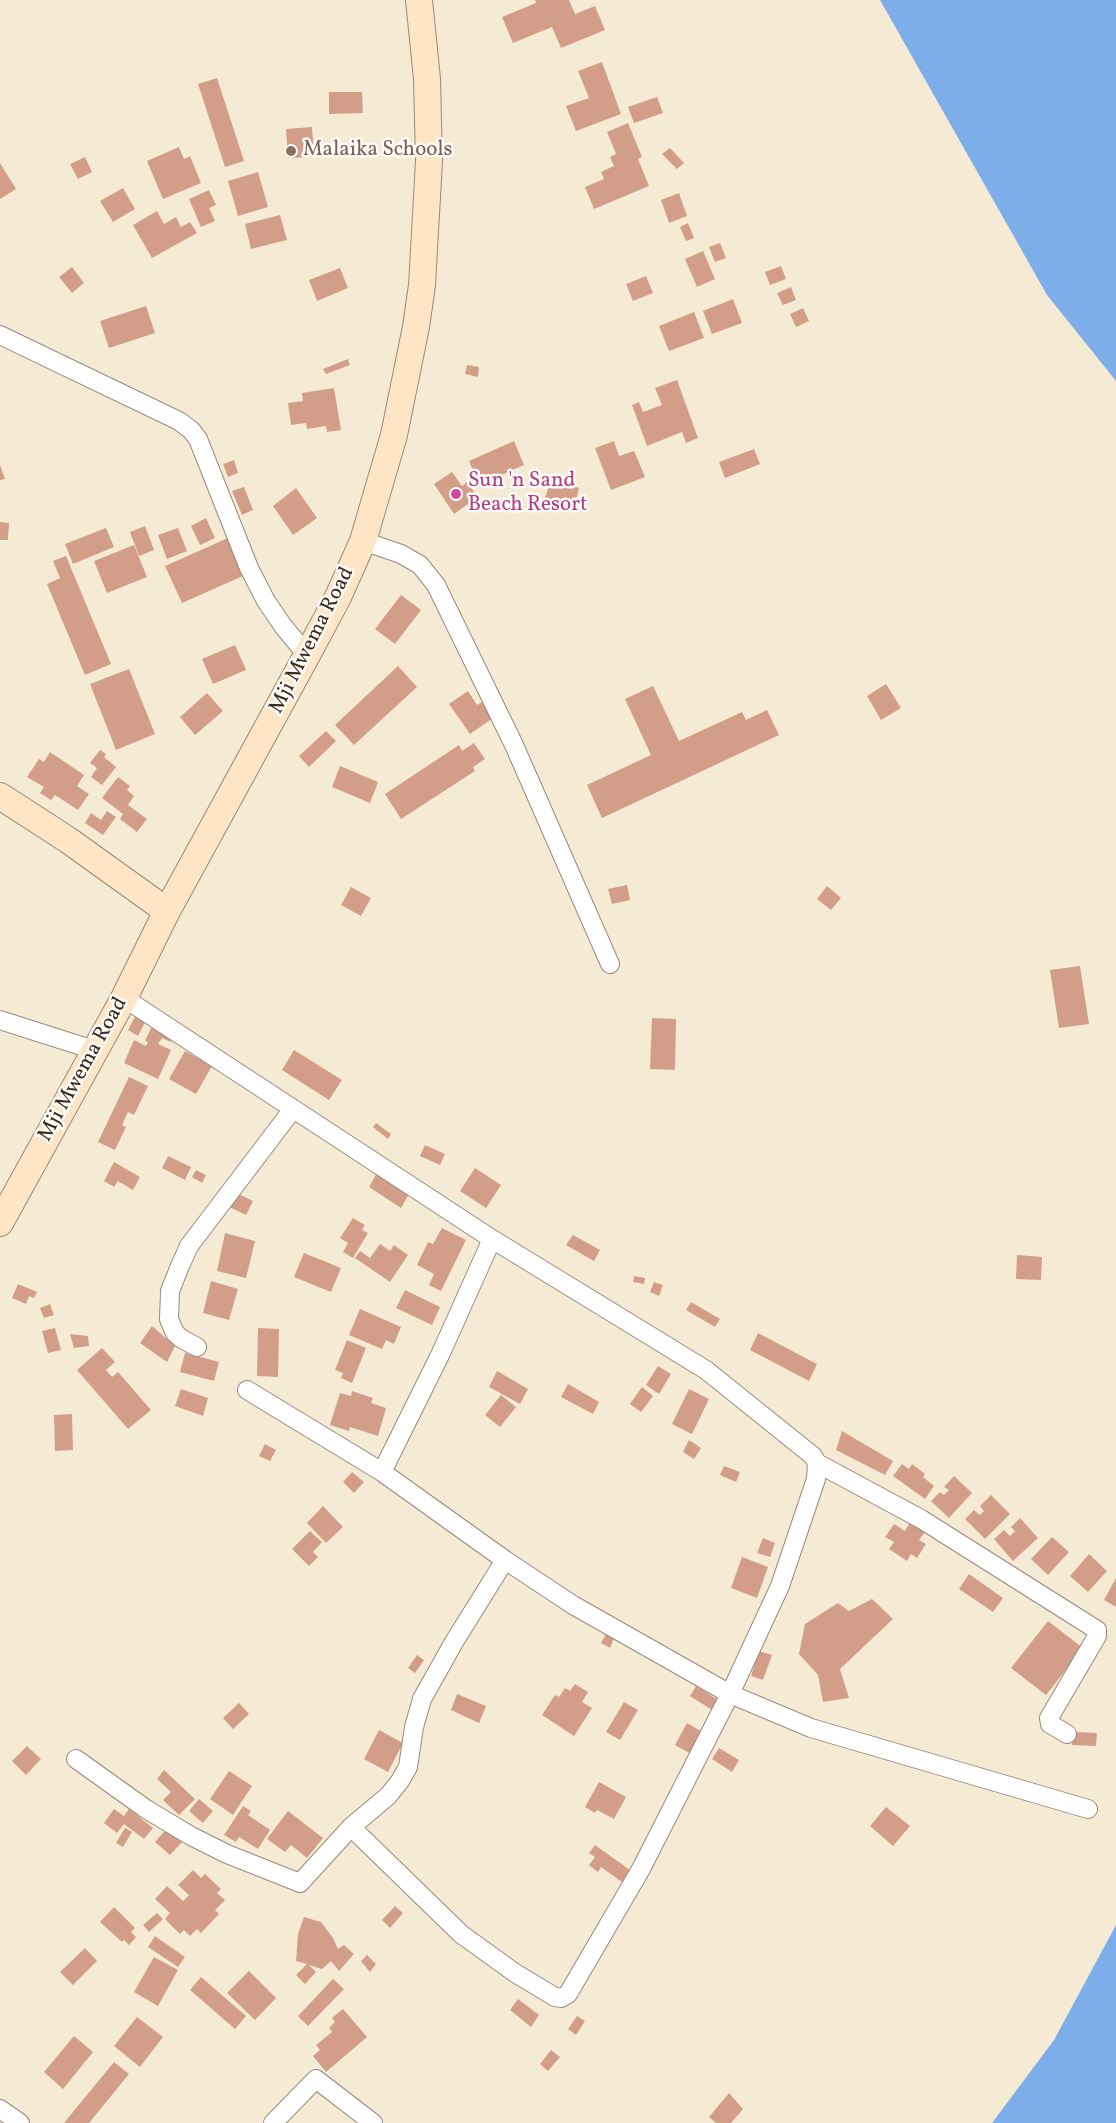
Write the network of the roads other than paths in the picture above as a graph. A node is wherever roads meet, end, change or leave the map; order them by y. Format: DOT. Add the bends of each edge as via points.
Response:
graph roads {
  1 [pos="419,0"];
  2 [pos="0,335"];
  3 [pos="363,541"];
  4 [pos="307,655"];
  5 [pos="0,796"];
  6 [pos="167,911"];
  7 [pos="610,964"];
  8 [pos="124,998"];
  9 [pos="0,1020"];
  10 [pos="94,1050"];
  11 [pos="294,1109"];
  12 [pos="0,1223"];
  13 [pos="492,1239"];
  14 [pos="197,1347"];
  15 [pos="247,1390"];
  16 [pos="817,1463"];
  17 [pos="382,1472"];
  18 [pos="505,1560"];
  19 [pos="730,1694"];
  20 [pos="1067,1734"];
  21 [pos="76,1759"];
  22 [pos="1088,1809"];
  23 [pos="351,1827"];
  24 [pos="0,2109"];
  25 [pos="20,2123"];
  26 [pos="273,2123"];
  27 [pos="373,2123"];
  1 -- 3 [label="main road, Mji Mwema Road" via="427,79 429,161 422,285 394,435"];
  2 -- 4 [label="street" via="191,430 249,568 284,626"];
  3 -- 4 [label="main road, Mji Mwema Road"];
  3 -- 7 [label="street" via="420,565 436,585 514,745"];
  4 -- 6 [label="main road, Mji Mwema Road"];
  5 -- 6 [label="main road"];
  6 -- 8 [label="main road, Mji Mwema Road"];
  8 -- 10 [label="main road, Mji Mwema Road"];
  8 -- 11 [label="street"];
  9 -- 10 [label="street"];
  10 -- 12 [label="main road, Mji Mwema Road"];
  11 -- 13 [label="street"];
  11 -- 14 [label="street" via="189,1246 180,1266 170,1291 169,1319 175,1333"];
  13 -- 16 [label="street" via="706,1370"];
  13 -- 17 [label="street"];
  15 -- 17 [label="street"];
  16 -- 19 [label="street" via="816,1479 780,1586"];
  16 -- 20 [label="street" via="921,1519 1097,1630 1049,1718 1050,1724"];
  17 -- 18 [label="street"];
  18 -- 19 [label="street" via="583,1610"];
  18 -- 23 [label="street" via="422,1699 408,1767 388,1796"];
  19 -- 22 [label="street" via="811,1728"];
  19 -- 23 [label="street" via="641,1869 575,1983 561,1998 515,1973 461,1934"];
  21 -- 23 [label="street" via="191,1836 300,1883"];
  24 -- 25 [label="street"];
  26 -- 27 [label="street" via="316,2079"];
}
